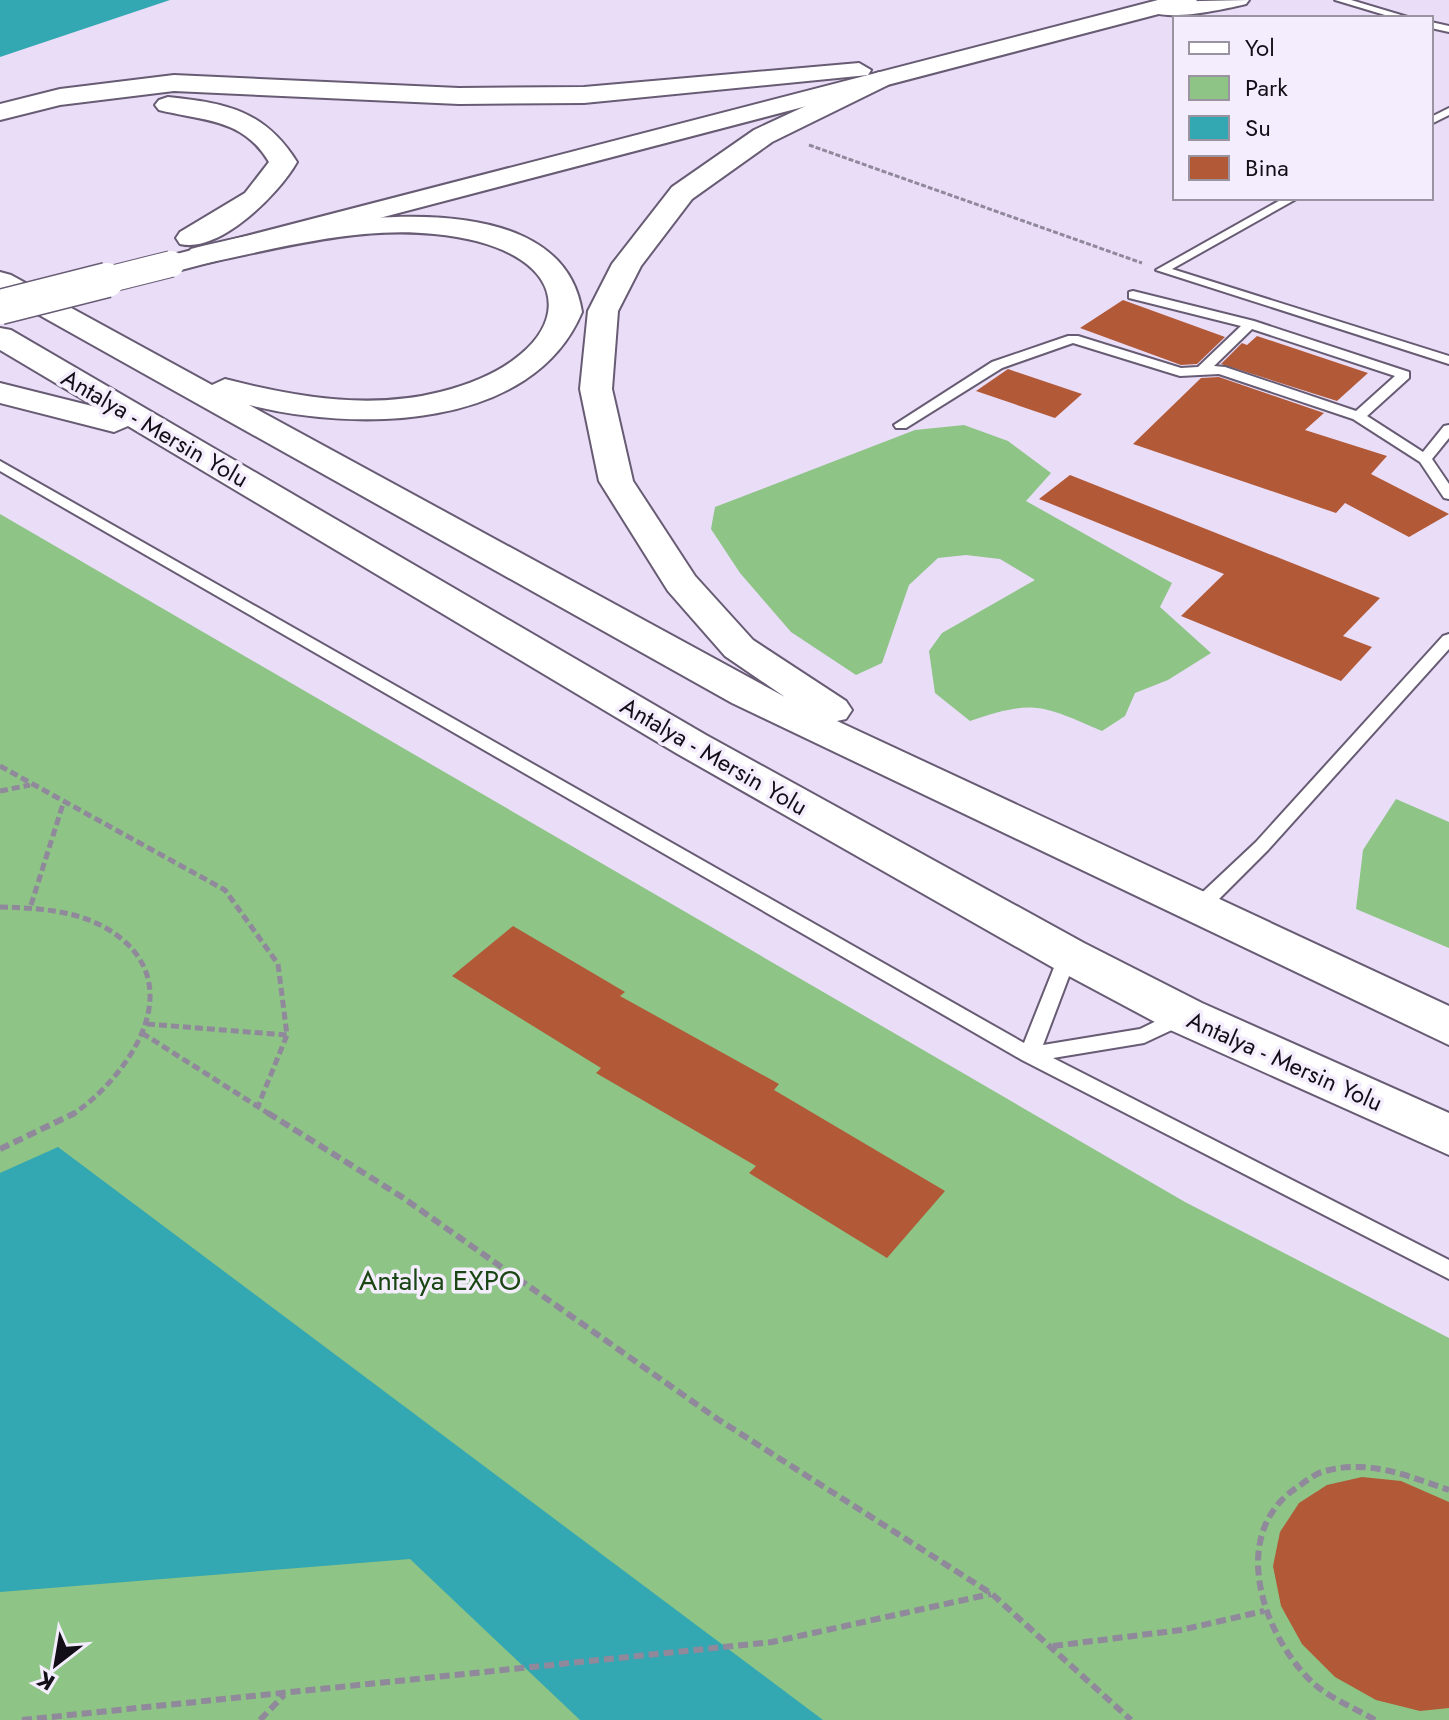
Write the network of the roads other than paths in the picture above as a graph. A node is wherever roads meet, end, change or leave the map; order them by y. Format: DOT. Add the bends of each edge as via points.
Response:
graph roads {
  1 [pos="1185,0"];
  2 [pos="1239,0"];
  3 [pos="1340,0"];
  4 [pos="1144,4"];
  5 [pos="1399,16"];
  6 [pos="869,75"];
  7 [pos="0,112"];
  8 [pos="0,126"];
  9 [pos="1288,200"];
  10 [pos="196,247"];
  11 [pos="160,256"];
  12 [pos="0,284"];
  13 [pos="1133,295"];
  14 [pos="0,307"];
  15 [pos="1250,324"];
  16 [pos="0,337"];
  17 [pos="1449,360"];
  18 [pos="158,370"];
  19 [pos="1202,371"];
  20 [pos="0,393"];
  21 [pos="1358,416"];
  22 [pos="901,425"];
  23 [pos="1449,429"];
  24 [pos="169,437"];
  25 [pos="1425,459"];
  26 [pos="0,465"];
  27 [pos="1449,495"];
  28 [pos="1445,650"];
  29 [pos="1004,818"];
  30 [pos="1198,908"];
  31 [pos="1068,955"];
  32 [pos="1185,1016"];
  33 [pos="1449,1027"];
  34 [pos="1029,1055"];
  35 [pos="1449,1135"];
  36 [pos="1449,1270"];
  1 -- 4 [label="main road"];
  2 -- 4 [label="street" via="1198,8"];
  3 -- 5 [label="lane"];
  4 -- 6 [label="main road"];
  6 -- 7 [label="main road" via="584,95 459,96 174,83 60,97"];
  6 -- 10 [label="main road"];
  6 -- 29 [label="main road" via="682,193 627,264 603,311 596,389 616,481 681,583 739,648"];
  8 -- 10 [label="main road" via="65,110 140,103 197,107 246,121 272,141 283,162 270,188"];
  9 -- 17 [label="lane" via="1162,270"];
  10 -- 11 [label="main road"];
  10 -- 18 [label="main road" via="364,225 435,225 526,247 557,273 569,301 559,336 529,364 479,390 407,407 335,411 292,405"];
  11 -- 12 [label="main road"];
  11 -- 14 [label="main road, bridge"];
  12 -- 18 [label="main road"];
  13 -- 15 [label="lane"];
  15 -- 19 [label="lane"];
  15 -- 21 [label="lane" via="1404,375"];
  16 -- 24 [label="main road, Antalya - Mersin Yolu"];
  18 -- 29 [label="main road" via="746,694"];
  19 -- 21 [label="lane" via="1220,370"];
  19 -- 22 [label="lane" via="1180,372 1073,339 997,365"];
  20 -- 24 [label="main road"];
  21 -- 25 [label="lane"];
  23 -- 25 [label="lane"];
  24 -- 31 [label="main road, Antalya - Mersin Yolu" via="691,744"];
  25 -- 27 [label="lane"];
  26 -- 34 [label="lane"];
  28 -- 30 [label="lane"];
  29 -- 30 [label="main road"];
  30 -- 33 [label="main road"];
  31 -- 32 [label="main road, Antalya - Mersin Yolu"];
  31 -- 34 [label="lane"];
  32 -- 34 [label="lane" via="1144,1036"];
  32 -- 35 [label="main road, Antalya - Mersin Yolu"];
  34 -- 36 [label="lane"];
}
